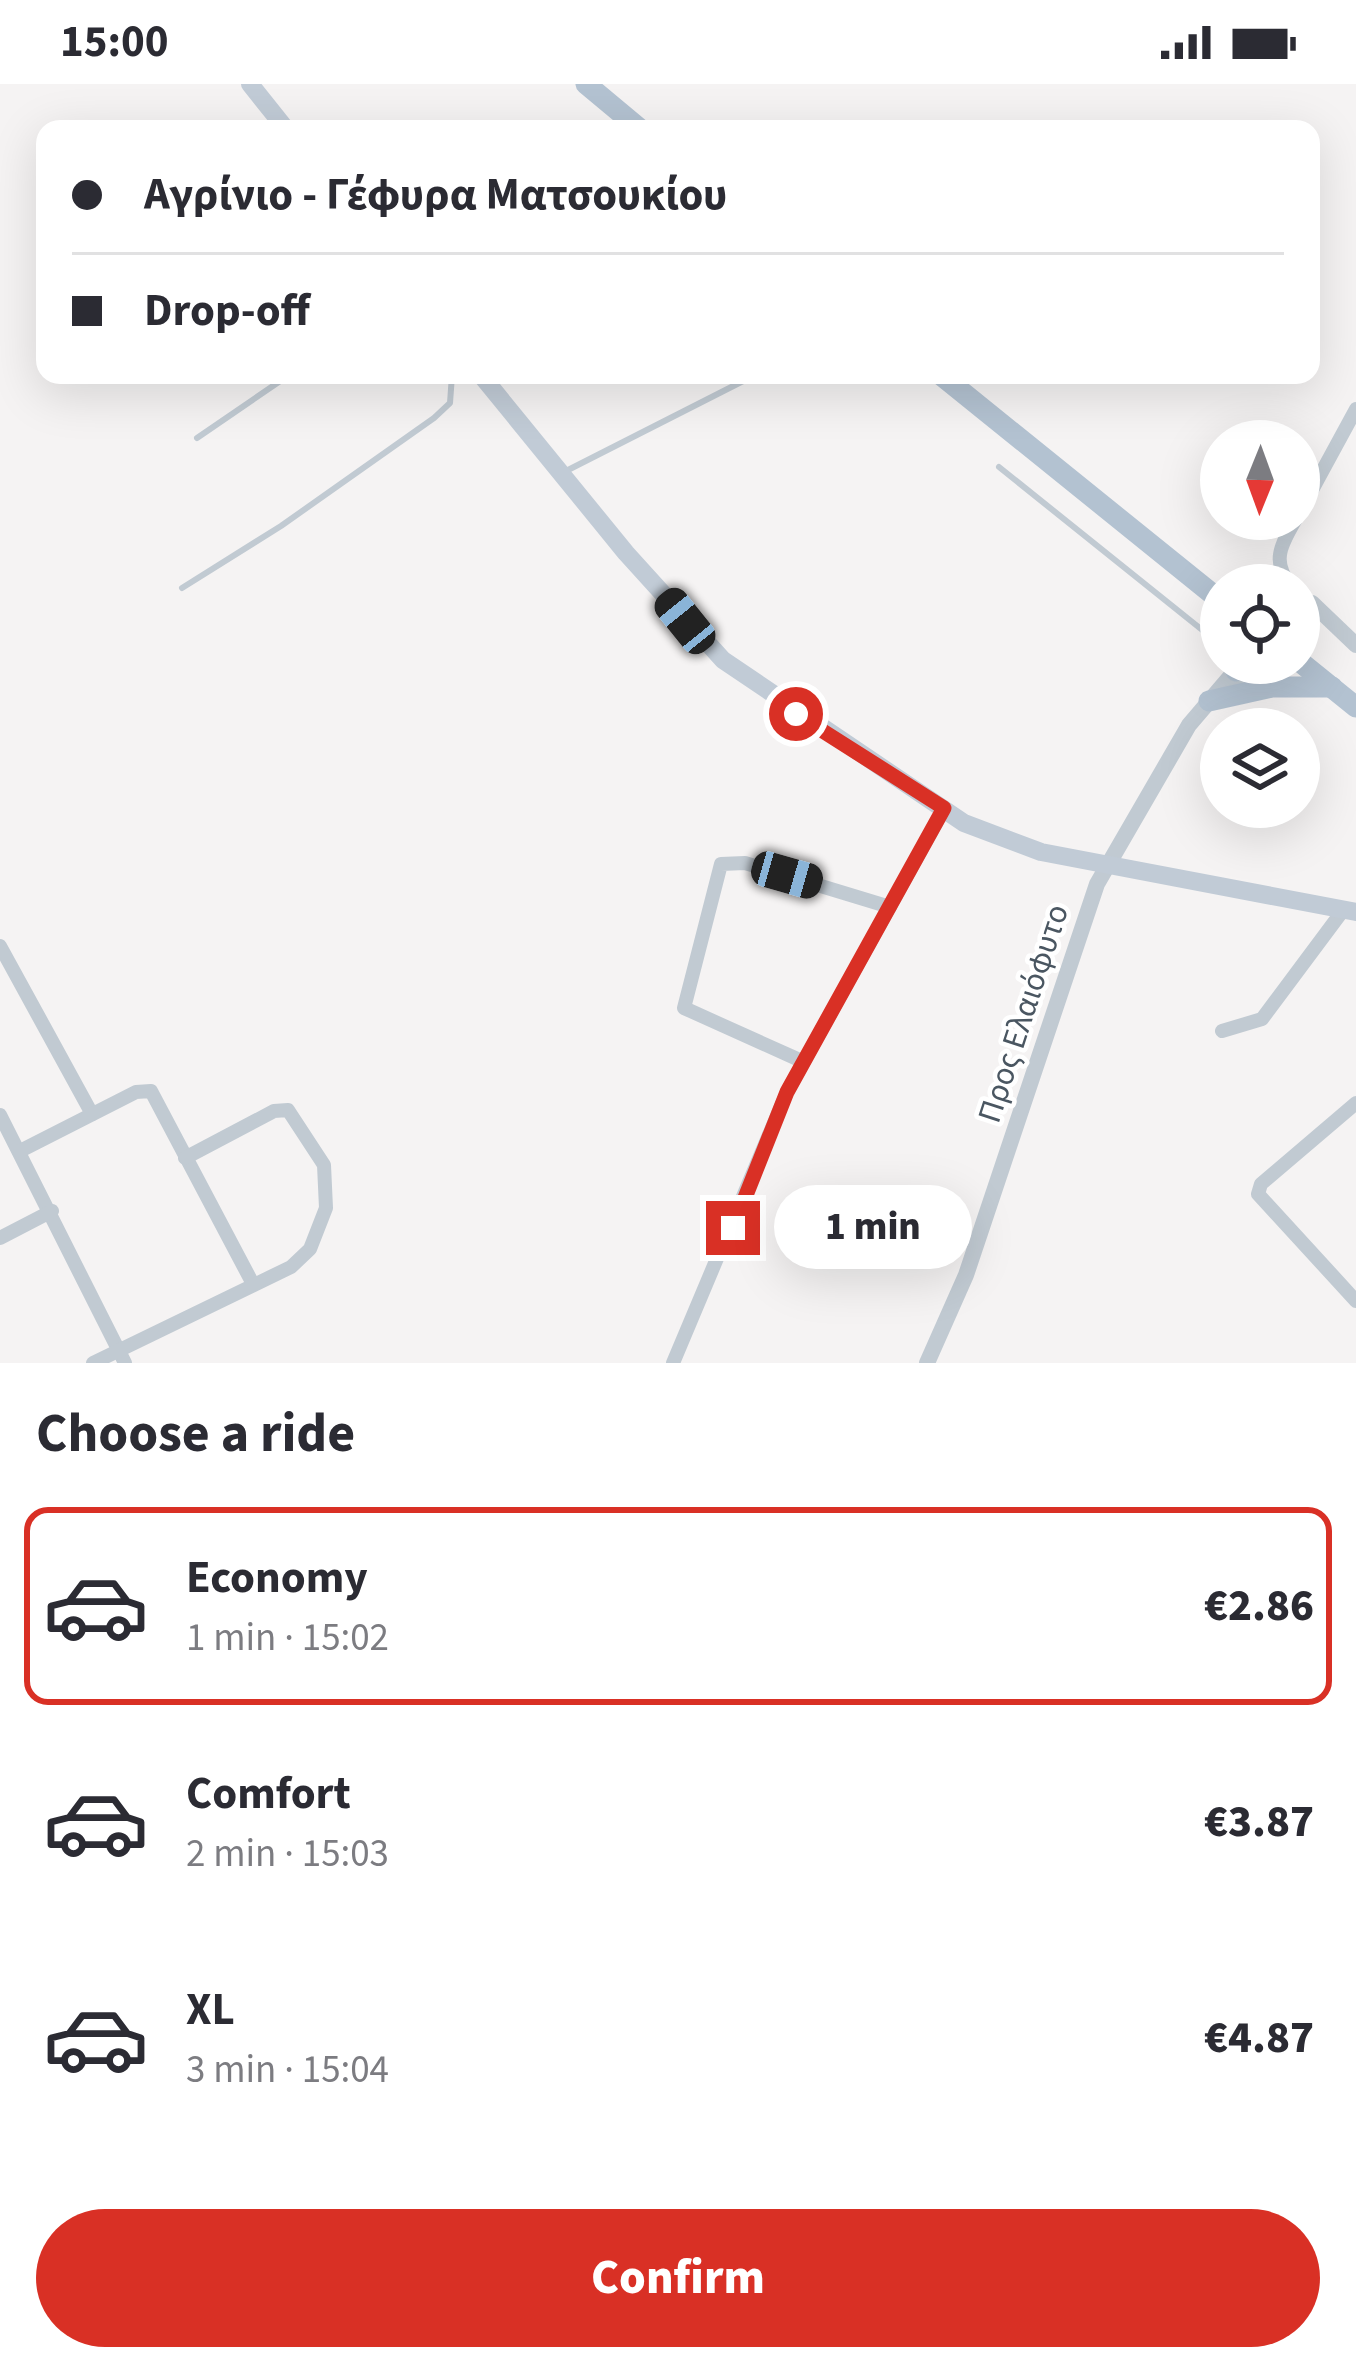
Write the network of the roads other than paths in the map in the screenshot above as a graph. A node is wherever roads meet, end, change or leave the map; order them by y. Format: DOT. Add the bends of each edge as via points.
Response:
graph roads {
  1 [pos="250,84"];
  2 [pos="586,84"];
  3 [pos="279,120"];
  4 [pos="629,120"];
  5 [pos="277,384"];
  6 [pos="451,384"];
  7 [pos="488,384"];
  8 [pos="737,384"];
  9 [pos="952,384"];
  10 [pos="1356,409"];
  11 [pos="196,438"];
  12 [pos="999,467"];
  13 [pos="560,473"];
  14 [pos="1320,476"];
  15 [pos="1200,584"];
  16 [pos="182,588"];
  17 [pos="1320,610"];
  18 [pos="1200,628"];
  19 [pos="1356,645"];
  20 [pos="1320,678"];
  21 [pos="1220,684"];
  22 [pos="1332,687"];
  23 [pos="1210,700"];
  24 [pos="1356,707"];
  25 [pos="944,808"];
  26 [pos="1107,864"];
  27 [pos="890,907"];
  28 [pos="1350,911"];
  29 [pos="0,946"];
  30 [pos="1222,1031"];
  31 [pos="804,1062"];
  32 [pos="1356,1103"];
  33 [pos="92,1114"];
  34 [pos="0,1115"];
  35 [pos="20,1151"];
  36 [pos="185,1158"];
  37 [pos="52,1211"];
  38 [pos="0,1238"];
  39 [pos="253,1284"];
  40 [pos="1355,1297"];
  41 [pos="122,1356"];
  42 [pos="93,1363"];
  43 [pos="673,1363"];
  44 [pos="927,1363"];
  1 -- 3 [label="main road"];
  2 -- 4 [label="main road"];
  5 -- 11 [label="lane"];
  6 -- 16 [label="lane" via="450,403 434,418"];
  7 -- 13 [label="main road"];
  8 -- 13 [label="lane"];
  9 -- 15 [label="main road"];
  10 -- 14 [label="street"];
  12 -- 18 [label="lane"];
  13 -- 25 [label="main road" via="724,660"];
  17 -- 19 [label="street"];
  20 -- 22 [label="main road"];
  21 -- 23 [label="street, Προς Ελαιόφυτο"];
  22 -- 23 [label="main road" via="1272,687"];
  22 -- 24 [label="main road"];
  23 -- 26 [label="street, Προς Ελαιόφυτο"];
  25 -- 26 [label="main road" via="1005,842"];
  25 -- 27 [label="street"];
  26 -- 28 [label="main road"];
  26 -- 44 [label="street, Προς Ελαιόφυτο" via="960,1293"];
  27 -- 31 [label="street"];
  27 -- 31 [label="street" via="745,863 721,864 684,1008"];
  28 -- 30 [label="street" via="1262,1019"];
  29 -- 33 [label="street"];
  31 -- 43 [label="street"];
  32 -- 40 [label="street" via="1258,1195"];
  33 -- 35 [label="street"];
  33 -- 36 [label="street" via="151,1091"];
  34 -- 35 [label="street"];
  35 -- 37 [label="street"];
  36 -- 39 [label="street"];
  36 -- 39 [label="street" via="284,1109 317,1149 327,1185 319,1234 291,1267"];
  37 -- 38 [label="street"];
  37 -- 41 [label="street"];
  39 -- 41 [label="street"];
  41 -- 42 [label="street"];
}
